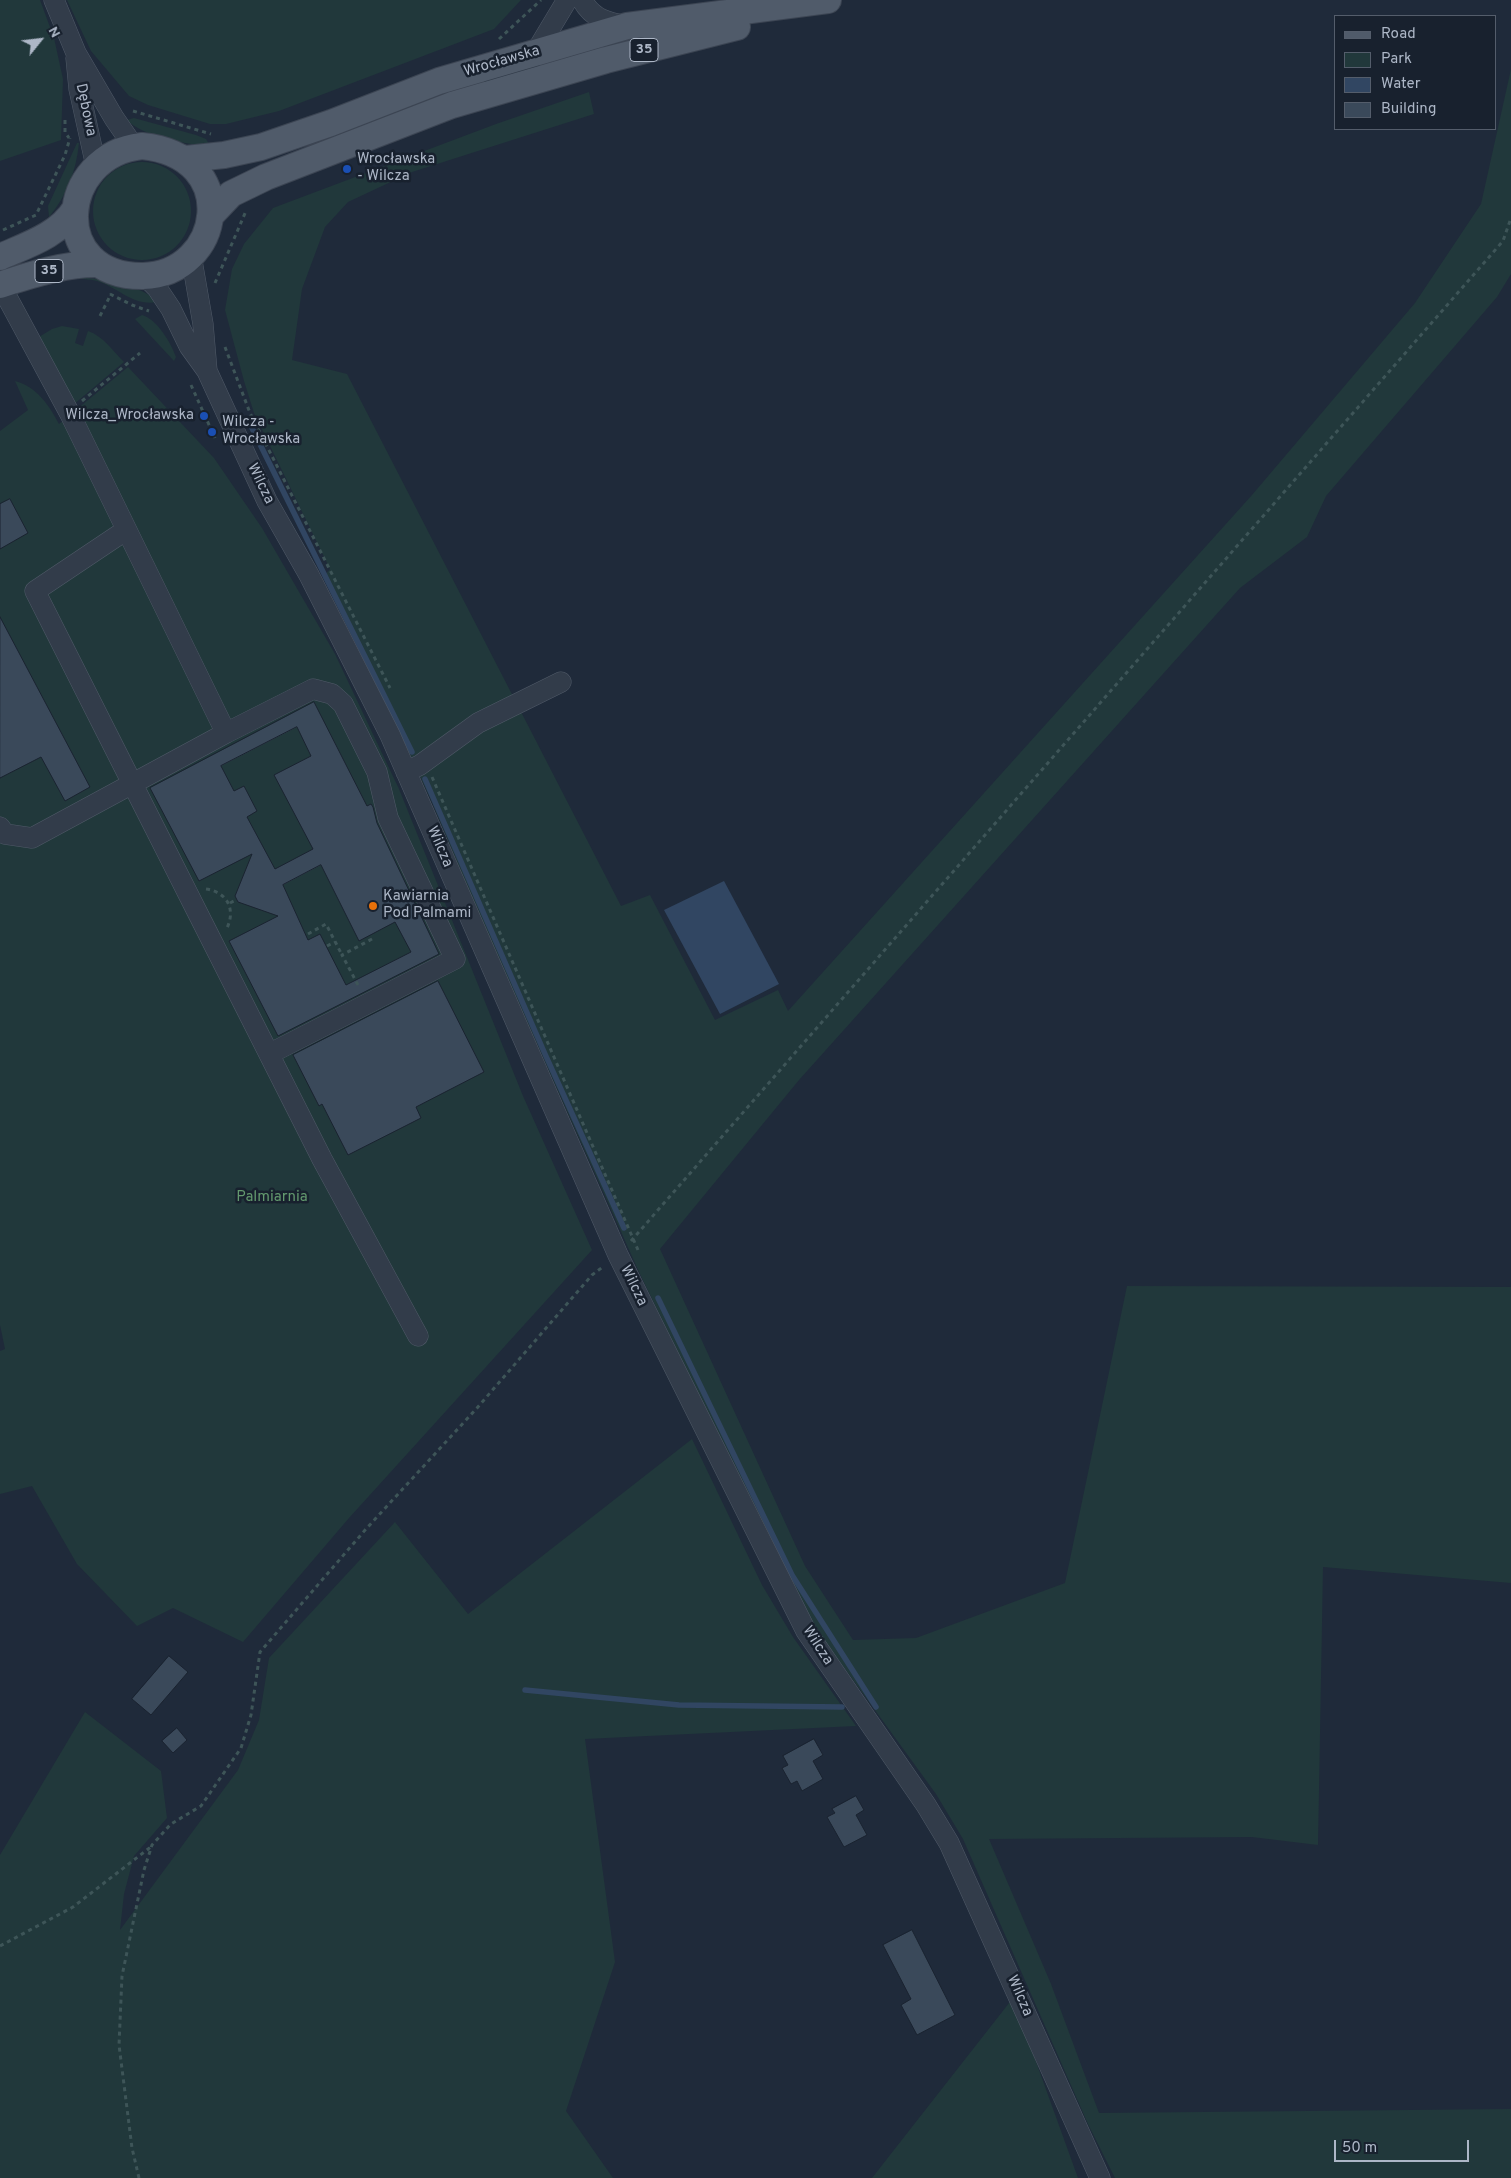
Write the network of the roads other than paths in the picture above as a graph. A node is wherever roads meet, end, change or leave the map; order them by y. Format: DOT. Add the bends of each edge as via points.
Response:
graph roads {
  1 [pos="54,0"];
  2 [pos="567,0"];
  3 [pos="582,0"];
  4 [pos="828,0"];
  5 [pos="837,0"];
  6 [pos="627,26"];
  7 [pos="543,40"];
  8 [pos="76,54"];
  9 [pos="452,106"];
  10 [pos="134,146"];
  11 [pos="186,159"];
  12 [pos="96,166"];
  13 [pos="75,209"];
  14 [pos="212,214"];
  15 [pos="191,254"];
  16 [pos="0,257"];
  17 [pos="98,264"];
  18 [pos="145,276"];
  19 [pos="4,292"];
  20 [pos="207,371"];
  21 [pos="126,530"];
  22 [pos="561,682"];
  23 [pos="226,733"];
  24 [pos="406,772"];
  25 [pos="133,784"];
  26 [pos="0,827"];
  27 [pos="269,1054"];
  28 [pos="418,1336"];
  29 [pos="1100,2178"];
  1 -- 8 [label="street, Dębowa"];
  2 -- 7 [label="street"];
  3 -- 6 [label="street" via="603,22"];
  4 -- 6 [label="main road, Wrocławska / 35"];
  5 -- 9 [label="main road, Wrocławska / 35" via="606,60"];
  6 -- 7 [label="main road, Wrocławska / 35"];
  7 -- 9 [label="street" via="528,65"];
  7 -- 11 [label="main road, Wrocławska / 35" via="261,147"];
  8 -- 10 [label="street, Dębowa"];
  8 -- 12 [label="street, Dębowa" via="79,89"];
  9 -- 14 [label="main road, Wrocławska / 35" via="266,177 231,194"];
  10 -- 11 [label="main road, 35" via="168,150"];
  10 -- 12 [label="main road, 35" via="115,152"];
  11 -- 14 [label="main road, 35" via="204,181 212,203"];
  12 -- 13 [label="main road, 35"];
  13 -- 16 [label="main road, 35" via="62,225 47,235"];
  13 -- 17 [label="main road, 35" via="77,235 86,253"];
  14 -- 15 [label="main road, 35" via="204,236"];
  15 -- 18 [label="main road, 35" via="172,269"];
  15 -- 20 [label="street, Wilcza"];
  17 -- 18 [label="main road, 35"];
  17 -- 19 [label="main road, 35" via="38,274"];
  18 -- 20 [label="street, Wilcza" via="171,308 189,346"];
  19 -- 21 [label="street"];
  20 -- 24 [label="street, Wilcza" via="268,501 390,735"];
  21 -- 23 [label="street"];
  21 -- 25 [label="street" via="35,591"];
  22 -- 24 [label="street" via="478,723 420,766"];
  23 -- 25 [label="street"];
  23 -- 27 [label="street" via="313,689 332,694 343,704 377,772 388,818 455,959"];
  24 -- 29 [label="street, Wilcza" via="618,1255 806,1631 949,1843"];
  25 -- 26 [label="street" via="32,838 5,834"];
  25 -- 27 [label="street"];
  27 -- 28 [label="street"];
}
